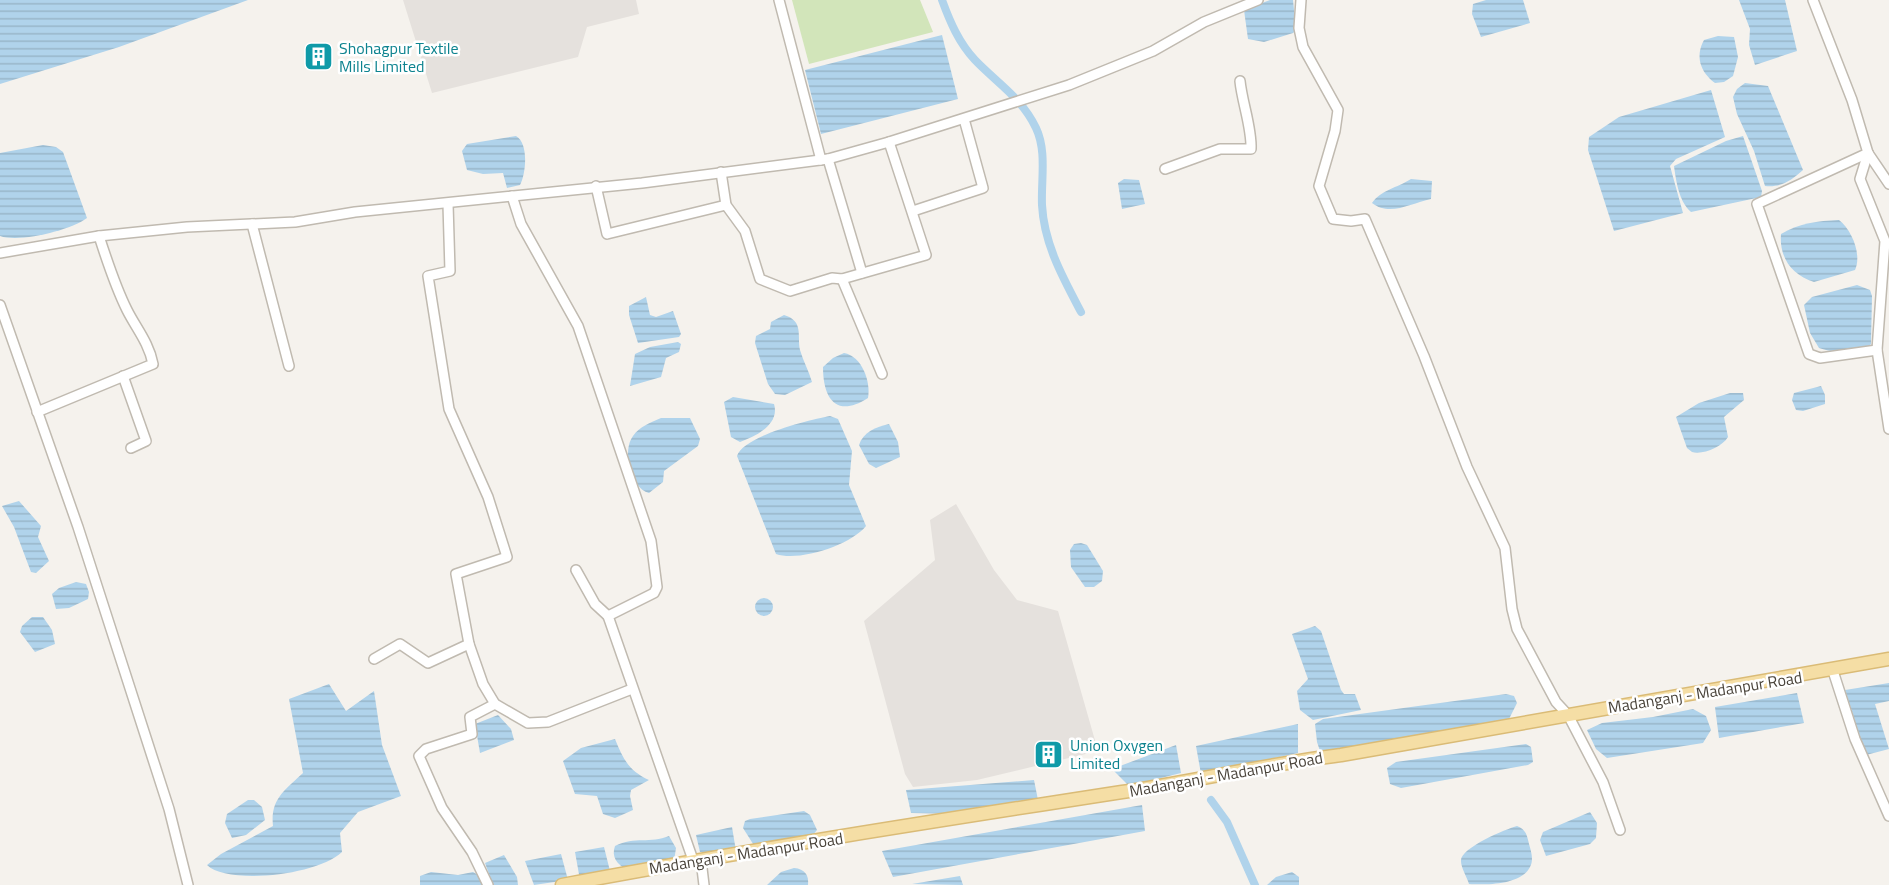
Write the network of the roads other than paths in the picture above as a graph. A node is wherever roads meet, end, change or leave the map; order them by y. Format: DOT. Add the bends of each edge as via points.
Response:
graph roads {
  1 [pos="779,0"];
  2 [pos="1258,0"];
  3 [pos="1302,0"];
  4 [pos="1813,0"];
  5 [pos="1240,81"];
  6 [pos="964,119"];
  7 [pos="889,142"];
  8 [pos="1868,153"];
  9 [pos="824,159"];
  10 [pos="1165,169"];
  11 [pos="720,172"];
  12 [pos="1889,184"];
  13 [pos="596,186"];
  14 [pos="512,196"];
  15 [pos="448,204"];
  16 [pos="726,205"];
  17 [pos="913,211"];
  18 [pos="252,224"];
  19 [pos="99,236"];
  20 [pos="0,253"];
  21 [pos="862,273"];
  22 [pos="842,279"];
  23 [pos="0,305"];
  24 [pos="1876,350"];
  25 [pos="289,366"];
  26 [pos="882,374"];
  27 [pos="123,376"];
  28 [pos="38,412"];
  29 [pos="1889,429"];
  30 [pos="131,447"];
  31 [pos="576,570"];
  32 [pos="608,616"];
  33 [pos="469,644"];
  34 [pos="374,659"];
  35 [pos="1889,660"];
  36 [pos="1833,671"];
  37 [pos="632,689"];
  38 [pos="495,704"];
  39 [pos="1569,715"];
  40 [pos="1889,816"];
  41 [pos="1620,830"];
  42 [pos="697,860"];
  43 [pos="188,885"];
  44 [pos="488,885"];
  45 [pos="562,885"];
  46 [pos="704,885"];
  1 -- 9 [label="street"];
  2 -- 6 [label="street" via="1204,22 1153,51 1030,99"];
  3 -- 39 [label="street" via="1299,28 1303,47 1338,110 1319,186 1333,219 1365,219 1467,467 1505,548 1518,628 1556,702"];
  4 -- 8 [label="street"];
  5 -- 10 [label="street" via="1251,149 1220,149"];
  6 -- 7 [label="street"];
  6 -- 17 [label="street" via="983,188"];
  7 -- 9 [label="street"];
  7 -- 17 [label="street"];
  8 -- 12 [label="street"];
  8 -- 24 [label="street" via="1860,179 1885,241"];
  8 -- 24 [label="street" via="1757,204 1809,354 1820,358"];
  9 -- 11 [label="street"];
  9 -- 21 [label="street"];
  11 -- 13 [label="street"];
  11 -- 16 [label="street"];
  13 -- 14 [label="street"];
  13 -- 16 [label="street" via="607,234"];
  14 -- 15 [label="street"];
  14 -- 32 [label="street" via="521,224 578,326 651,541 657,587 654,593"];
  15 -- 18 [label="street"];
  15 -- 33 [label="street" via="450,271 428,276 442,375 449,409 488,497 507,556 456,574"];
  16 -- 22 [label="street" via="745,231 757,275 762,280 790,291 832,278"];
  17 -- 21 [label="street" via="926,255"];
  18 -- 19 [label="street"];
  18 -- 25 [label="street"];
  19 -- 20 [label="street"];
  19 -- 27 [label="street" via="113,279 153,362"];
  21 -- 22 [label="street"];
  22 -- 26 [label="street"];
  23 -- 28 [label="street"];
  24 -- 29 [label="street"];
  27 -- 28 [label="street"];
  27 -- 30 [label="street" via="146,441"];
  28 -- 43 [label="street" via="169,809"];
  31 -- 32 [label="street" via="595,604"];
  32 -- 37 [label="street"];
  33 -- 34 [label="street" via="428,663 399,644"];
  33 -- 38 [label="street" via="483,684"];
  35 -- 36 [label="main road, Madanganj - Madanpur Road"];
  36 -- 39 [label="main road, Madanganj - Madanpur Road"];
  36 -- 40 [label="street" via="1855,739"];
  37 -- 38 [label="street" via="548,722 528,723"];
  37 -- 42 [label="street"];
  38 -- 44 [label="street" via="470,717 472,734 426,749 418,756 442,808"];
  39 -- 41 [label="street" via="1603,782"];
  39 -- 42 [label="main road, Madanganj - Madanpur Road" via="1267,764 1161,786"];
  42 -- 45 [label="main road, Madanganj - Madanpur Road"];
  42 -- 46 [label="street"];
}
